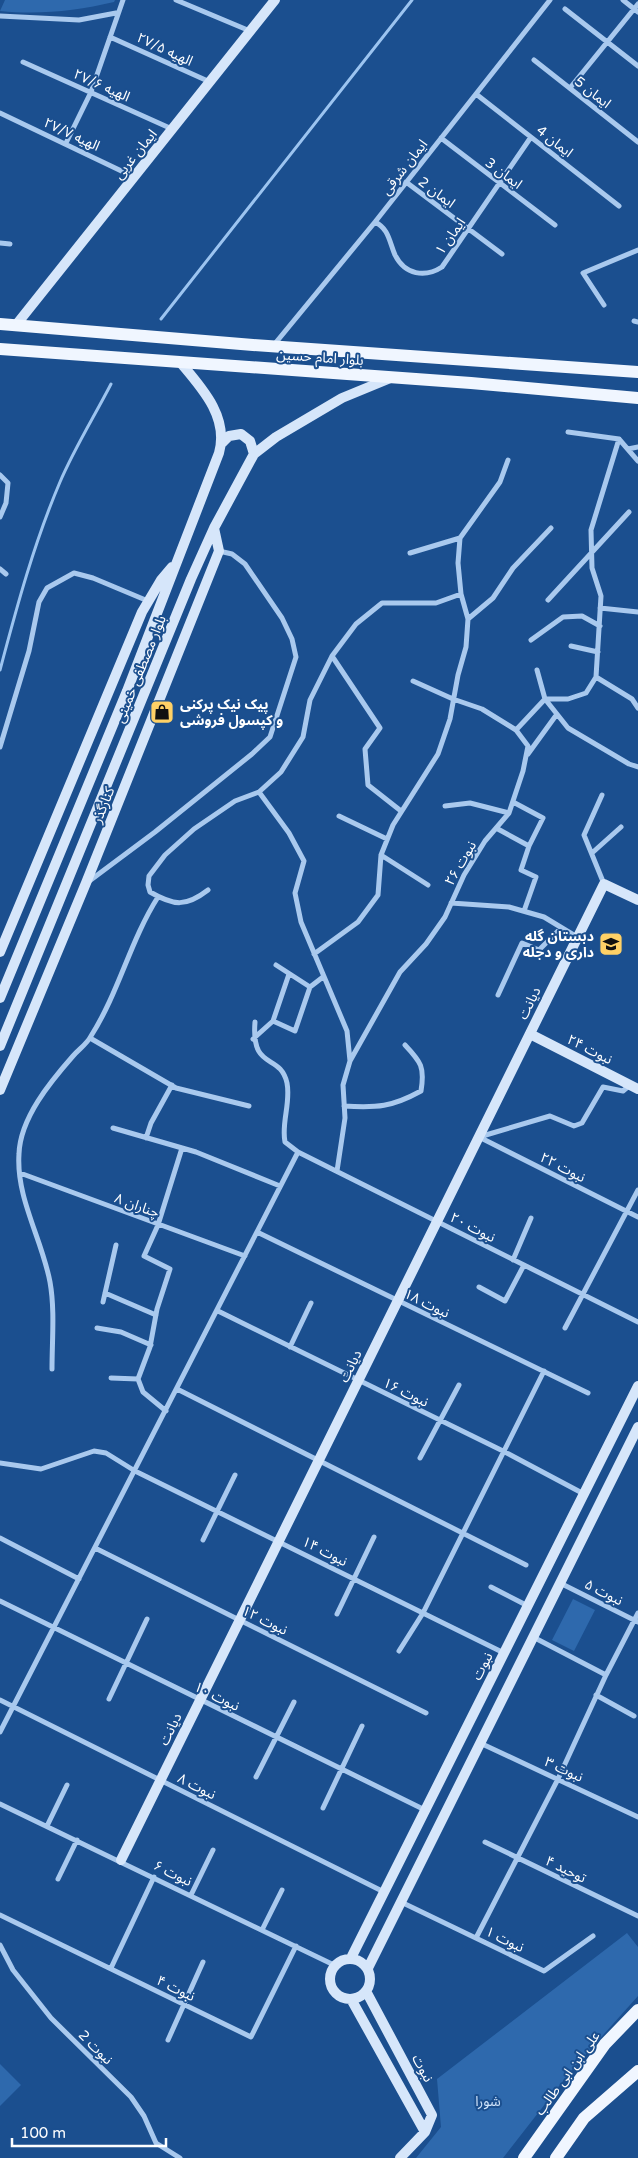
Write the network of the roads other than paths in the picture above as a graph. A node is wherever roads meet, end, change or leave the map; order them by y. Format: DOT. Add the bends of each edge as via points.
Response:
graph roads {
  1 [pos="122,0"];
  2 [pos="176,0"];
  3 [pos="550,0"];
  4 [pos="623,0"];
  5 [pos="270,1"];
  6 [pos="637,8"];
  7 [pos="566,9"];
  8 [pos="116,13"];
  9 [pos="0,16"];
  10 [pos="250,31"];
  11 [pos="110,37"];
  12 [pos="607,43"];
  13 [pos="534,60"];
  14 [pos="23,62"];
  15 [pos="638,66"];
  16 [pos="210,82"];
  17 [pos="570,88"];
  18 [pos="91,92"];
  19 [pos="476,94"];
  20 [pos="0,113"];
  21 [pos="172,129"];
  22 [pos="531,137"];
  23 [pos="441,138"];
  24 [pos="638,142"];
  25 [pos="66,143"];
  26 [pos="134,177"];
  27 [pos="406,182"];
  28 [pos="500,184"];
  29 [pos="620,206"];
  30 [pos="375,222"];
  31 [pos="555,225"];
  32 [pos="468,230"];
  33 [pos="0,243"];
  34 [pos="10,244"];
  35 [pos="638,250"];
  36 [pos="502,254"];
  37 [pos="604,305"];
  38 [pos="0,324"];
  39 [pos="16,325"];
  40 [pos="273,346"];
  41 [pos="0,349"];
  42 [pos="180,362"];
  43 [pos="638,372"];
  44 [pos="393,377"];
  45 [pos="638,398"];
  46 [pos="568,432"];
  47 [pos="619,440"];
  48 [pos="222,444"];
  49 [pos="638,447"];
  50 [pos="628,449"];
  51 [pos="254,454"];
  52 [pos="508,460"];
  53 [pos="638,461"];
  54 [pos="0,475"];
  55 [pos="629,512"];
  56 [pos="0,517"];
  57 [pos="214,528"];
  58 [pos="551,528"];
  59 [pos="460,538"];
  60 [pos="219,550"];
  61 [pos="410,553"];
  62 [pos="592,554"];
  63 [pos="177,561"];
  64 [pos="0,569"];
  65 [pos="6,574"];
  66 [pos="460,594"];
  67 [pos="548,600"];
  68 [pos="148,601"];
  69 [pos="600,608"];
  70 [pos="638,612"];
  71 [pos="468,619"];
  72 [pos="600,626"];
  73 [pos="531,640"];
  74 [pos="571,646"];
  75 [pos="598,652"];
  76 [pos="332,656"];
  77 [pos="536,670"];
  78 [pos="596,677"];
  79 [pos="413,681"];
  80 [pos="453,699"];
  81 [pos="545,700"];
  82 [pos="638,708"];
  83 [pos="557,714"];
  84 [pos="516,730"];
  85 [pos="0,747"];
  86 [pos="526,756"];
  87 [pos="638,767"];
  88 [pos="258,792"];
  89 [pos="602,795"];
  90 [pos="512,802"];
  91 [pos="446,806"];
  92 [pos="401,811"];
  93 [pos="509,813"];
  94 [pos="339,816"];
  95 [pos="621,827"];
  96 [pos="496,828"];
  97 [pos="387,839"];
  98 [pos="529,846"];
  99 [pos="592,853"];
  100 [pos="381,855"];
  101 [pos="86,884"];
  102 [pos="604,884"];
  103 [pos="428,885"];
  104 [pos="208,890"];
  105 [pos="158,897"];
  106 [pos="638,900"];
  107 [pos="451,903"];
  108 [pos="524,911"];
  109 [pos="561,928"];
  110 [pos="577,937"];
  111 [pos="0,952"];
  112 [pos="314,954"];
  113 [pos="276,965"];
  114 [pos="289,974"];
  115 [pos="323,977"];
  116 [pos="310,987"];
  117 [pos="498,995"];
  118 [pos="0,998"];
  119 [pos="273,1021"];
  120 [pos="255,1022"];
  121 [pos="530,1034"];
  122 [pos="90,1038"];
  123 [pos="253,1039"];
  124 [pos="405,1045"];
  125 [pos="0,1046"];
  126 [pos="350,1061"];
  127 [pos="172,1085"];
  128 [pos="634,1087"];
  129 [pos="0,1090"];
  130 [pos="249,1106"];
  131 [pos="344,1106"];
  132 [pos="114,1128"];
  133 [pos="479,1137"];
  134 [pos="146,1138"];
  135 [pos="182,1148"];
  136 [pos="298,1152"];
  137 [pos="337,1171"];
  138 [pos="20,1174"];
  139 [pos="280,1186"];
  140 [pos="638,1190"];
  141 [pos="627,1211"];
  142 [pos="638,1217"];
  143 [pos="531,1218"];
  144 [pos="437,1222"];
  145 [pos="158,1224"];
  146 [pos="257,1232"];
  147 [pos="116,1245"];
  148 [pos="245,1256"];
  149 [pos="513,1260"];
  150 [pos="524,1265"];
  151 [pos="479,1287"];
  152 [pos="105,1292"];
  153 [pos="583,1295"];
  154 [pos="397,1301"];
  155 [pos="103,1302"];
  156 [pos="311,1303"];
  157 [pos="218,1311"];
  158 [pos="156,1314"];
  159 [pos="638,1322"];
  160 [pos="97,1328"];
  161 [pos="565,1328"];
  162 [pos="151,1345"];
  163 [pos="290,1347"];
  164 [pos="52,1369"];
  165 [pos="544,1371"];
  166 [pos="111,1378"];
  167 [pos="138,1379"];
  168 [pos="358,1381"];
  169 [pos="459,1385"];
  170 [pos="638,1386"];
  171 [pos="177,1389"];
  172 [pos="588,1393"];
  173 [pos="166,1411"];
  174 [pos="441,1421"];
  175 [pos="638,1427"];
  176 [pos="503,1451"];
  177 [pos="420,1458"];
  178 [pos="318,1461"];
  179 [pos="0,1463"];
  180 [pos="135,1471"];
  181 [pos="235,1475"];
  182 [pos="584,1494"];
  183 [pos="600,1502"];
  184 [pos="216,1510"];
  185 [pos="462,1535"];
  186 [pos="374,1537"];
  187 [pos="0,1538"];
  188 [pos="203,1540"];
  189 [pos="279,1540"];
  190 [pos="95,1548"];
  191 [pos="526,1566"];
  192 [pos="354,1578"];
  193 [pos="79,1579"];
  194 [pos="560,1583"];
  195 [pos="491,1587"];
  196 [pos="0,1601"];
  197 [pos="528,1606"];
  198 [pos="424,1613"];
  199 [pos="638,1613"];
  200 [pos="337,1614"];
  201 [pos="147,1619"];
  202 [pos="240,1620"];
  203 [pos="636,1620"];
  204 [pos="54,1627"];
  205 [pos="533,1637"];
  206 [pos="399,1651"];
  207 [pos="504,1653"];
  208 [pos="126,1663"];
  209 [pos="606,1675"];
  210 [pos="596,1695"];
  211 [pos="109,1699"];
  212 [pos="0,1700"];
  213 [pos="200,1700"];
  214 [pos="294,1702"];
  215 [pos="13,1706"];
  216 [pos="426,1712"];
  217 [pos="634,1716"];
  218 [pos="362,1726"];
  219 [pos="0,1732"];
  220 [pos="276,1737"];
  221 [pos="480,1743"];
  222 [pos="342,1769"];
  223 [pos="256,1777"];
  224 [pos="558,1779"];
  225 [pos="160,1780"];
  226 [pos="67,1785"];
  227 [pos="0,1804"];
  228 [pos="323,1808"];
  229 [pos="425,1810"];
  230 [pos="637,1816"];
  231 [pos="442,1818"];
  232 [pos="46,1826"];
  233 [pos="77,1840"];
  234 [pos="485,1842"];
  235 [pos="213,1850"];
  236 [pos="517,1859"];
  237 [pos="121,1860"];
  238 [pos="154,1877"];
  239 [pos="58,1879"];
  240 [pos="282,1890"];
  241 [pos="384,1892"];
  242 [pos="191,1895"];
  243 [pos="401,1902"];
  244 [pos="0,1915"];
  245 [pos="638,1916"];
  246 [pos="262,1930"];
  247 [pos="594,1936"];
  248 [pos="476,1938"];
  249 [pos="0,1945"];
  250 [pos="296,1946"];
  251 [pos="351,1958"];
  252 [pos="203,1962"];
  253 [pos="334,1965"];
  254 [pos="111,1968"];
  255 [pos="368,1968"];
  256 [pos="366,1992"];
  257 [pos="351,1999"];
  258 [pos="183,2004"];
  259 [pos="638,2010"];
  260 [pos="638,2020"];
  261 [pos="614,2035"];
  262 [pos="168,2040"];
  263 [pos="638,2071"];
  264 [pos="425,2132"];
  265 [pos="180,2158"];
  266 [pos="400,2158"];
  267 [pos="524,2158"];
  268 [pos="556,2158"];
  1 -- 8 [label="street"];
  2 -- 10 [label="street"];
  3 -- 19 [label="street, ایمان شرقی"];
  4 -- 6 [label="street"];
  5 -- 10 [label="main road, ایمان غربی"];
  6 -- 12 [label="street"];
  7 -- 12 [label="street"];
  8 -- 9 [label="street" via="79,20"];
  8 -- 11 [label="street"];
  10 -- 16 [label="main road, ایمان غربی"];
  11 -- 16 [label="street, الهیه ۲۷/۵"];
  11 -- 18 [label="street"];
  12 -- 15 [label="street"];
  12 -- 17 [label="street"];
  13 -- 17 [label="street, ایمان 5"];
  14 -- 18 [label="street, الهیه ۲۷/۶"];
  16 -- 21 [label="main road, ایمان غربی"];
  17 -- 24 [label="street, ایمان 5"];
  18 -- 21 [label="street, الهیه ۲۷/۶"];
  18 -- 25 [label="street"];
  19 -- 22 [label="street, ایمان 4"];
  19 -- 23 [label="street, ایمان شرقی"];
  20 -- 25 [label="street, الهیه ۲۷/۷"];
  21 -- 26 [label="main road, ایمان غربی"];
  22 -- 28 [label="street, ایمان ۱"];
  22 -- 29 [label="street, ایمان 4"];
  23 -- 27 [label="street, ایمان شرقی"];
  23 -- 28 [label="street, ایمان 3"];
  25 -- 26 [label="street, الهیه ۲۷/۷"];
  26 -- 39 [label="main road, ایمان غربی"];
  27 -- 30 [label="street, ایمان شرقی"];
  27 -- 32 [label="street, ایمان 2"];
  28 -- 31 [label="street, ایمان 3"];
  28 -- 32 [label="street, ایمان ۱"];
  30 -- 32 [label="street, ایمان ۱" via="384,226 396,257 408,269 420,274 430,274 442,267"];
  30 -- 40 [label="street, ایمان شرقی"];
  32 -- 36 [label="street, ایمان 2"];
  33 -- 34 [label="street"];
  35 -- 37 [label="street" via="583,272"];
  38 -- 39 [label="main road, بلوار امام حسین"];
  39 -- 40 [label="main road, بلوار امام حسین"];
  40 -- 43 [label="main road, بلوار امام حسین"];
  41 -- 42 [label="main road, بلوار امام حسین"];
  42 -- 44 [label="main road, بلوار امام حسین"];
  42 -- 48 [label="main road, بلوار مصطفی خمینی" via="215,408"];
  44 -- 45 [label="main road, بلوار امام حسین"];
  44 -- 51 [label="main road, بلوار مصطفی خمینی" via="342,398"];
  46 -- 47 [label="street"];
  47 -- 50 [label="street"];
  47 -- 62 [label="street" via="591,530"];
  48 -- 51 [label="main road" via="229,436 241,434 250,441"];
  48 -- 63 [label="main road, بلوار مصطفی خمینی"];
  49 -- 50 [label="street"];
  50 -- 53 [label="street"];
  51 -- 57 [label="main road, بلوار مصطفی خمینی"];
  52 -- 59 [label="street" via="500,482"];
  54 -- 56 [label="street" via="8,483 6,503"];
  55 -- 62 [label="street"];
  57 -- 60 [label="main road"];
  57 -- 125 [label="main road, بلوار مصطفی خمینی"];
  58 -- 71 [label="street" via="513,568 493,598"];
  59 -- 61 [label="street"];
  59 -- 66 [label="street"];
  60 -- 101 [label="main road, کنارگذر"];
  60 -- 101 [label="street" via="232,554 245,564 292,638 296,657 270,738"];
  62 -- 67 [label="street"];
  62 -- 69 [label="street" via="592,568 601,596"];
  63 -- 68 [label="main road" via="160,580"];
  63 -- 118 [label="main road, بلوار مصطفی خمینی" via="124,700"];
  64 -- 65 [label="street"];
  66 -- 71 [label="street"];
  66 -- 76 [label="street" via="436,603 382,603 356,624"];
  68 -- 85 [label="street" via="74,573 47,588 39,602 29,651"];
  68 -- 111 [label="main road"];
  69 -- 70 [label="street"];
  69 -- 72 [label="street"];
  71 -- 80 [label="street" via="466,647"];
  72 -- 73 [label="street" via="582,616 563,617"];
  72 -- 75 [label="street"];
  74 -- 75 [label="street"];
  75 -- 78 [label="street"];
  76 -- 88 [label="street" via="310,700 303,737 281,772"];
  76 -- 92 [label="street" via="380,728 365,749 368,785"];
  77 -- 81 [label="street"];
  78 -- 81 [label="street" via="586,693 568,699"];
  78 -- 82 [label="street" via="632,699"];
  79 -- 80 [label="street"];
  80 -- 84 [label="street" via="482,709"];
  80 -- 92 [label="street" via="438,754"];
  81 -- 83 [label="street"];
  81 -- 84 [label="street"];
  83 -- 86 [label="street"];
  83 -- 87 [label="street" via="568,728"];
  84 -- 86 [label="street" via="528,746"];
  86 -- 90 [label="street, نبوت ۲۶"];
  88 -- 105 [label="street" via="235,801 194,829 165,855 152,870 148,885 150,892"];
  88 -- 112 [label="street" via="289,833 304,861 295,893 301,922"];
  89 -- 99 [label="street" via="584,835"];
  90 -- 93 [label="street, نبوت ۲۶"];
  90 -- 98 [label="street" via="543,818"];
  91 -- 93 [label="street" via="470,803"];
  92 -- 97 [label="street"];
  93 -- 96 [label="street, نبوت ۲۶"];
  94 -- 97 [label="street"];
  95 -- 99 [label="street"];
  96 -- 98 [label="street"];
  96 -- 107 [label="street, نبوت ۲۶" via="464,875"];
  97 -- 100 [label="street"];
  98 -- 108 [label="street" via="521,870 536,877"];
  99 -- 102 [label="street"];
  100 -- 103 [label="street"];
  100 -- 112 [label="street" via="378,895 358,922"];
  101 -- 129 [label="main road, کنارگذر"];
  102 -- 106 [label="main road"];
  102 -- 110 [label="main road, دیانت"];
  104 -- 105 [label="street" via="186,902 168,902"];
  105 -- 122 [label="street" via="137,933 121,979"];
  107 -- 108 [label="street"];
  107 -- 126 [label="street, نبوت ۲۶" via="426,944 400,972"];
  108 -- 109 [label="street" via="544,917"];
  109 -- 110 [label="street"];
  109 -- 117 [label="street" via="539,950 522,943"];
  110 -- 121 [label="main road, دیانت"];
  112 -- 115 [label="street"];
  113 -- 114 [label="street"];
  114 -- 116 [label="street"];
  114 -- 119 [label="street"];
  115 -- 116 [label="street"];
  115 -- 126 [label="street" via="347,1031"];
  116 -- 119 [label="street" via="295,1031"];
  119 -- 123 [label="street"];
  120 -- 123 [label="street"];
  121 -- 128 [label="main road, نبوت ۲۴"];
  121 -- 133 [label="main road, دیانت"];
  122 -- 127 [label="street"];
  122 -- 138 [label="street" via="45,1093 22,1134 18,1154"];
  123 -- 136 [label="street" via="258,1054 284,1076 287,1085 282,1132 284,1142"];
  124 -- 131 [label="street" via="424,1072 421,1091 398,1104 367,1108"];
  126 -- 131 [label="street" via="343,1085"];
  127 -- 130 [label="street"];
  127 -- 134 [label="street"];
  128 -- 133 [label="street" via="623,1091 603,1087 582,1123 574,1126 550,1116"];
  131 -- 137 [label="street"];
  132 -- 134 [label="street"];
  133 -- 141 [label="street, نبوت ۲۲"];
  133 -- 144 [label="main road, دیانت"];
  134 -- 135 [label="street"];
  135 -- 139 [label="street"];
  135 -- 145 [label="street"];
  136 -- 137 [label="street, نبوت ۲۰"];
  136 -- 139 [label="street"];
  137 -- 144 [label="street, نبوت ۲۰"];
  138 -- 145 [label="street, چناران ۸"];
  138 -- 164 [label="street" via="22,1193 50,1282"];
  139 -- 146 [label="street"];
  140 -- 141 [label="street"];
  141 -- 142 [label="street, نبوت ۲۲"];
  141 -- 153 [label="street"];
  143 -- 149 [label="street"];
  144 -- 149 [label="street, نبوت ۲۰"];
  144 -- 154 [label="main road, دیانت"];
  145 -- 148 [label="street, چناران ۸"];
  145 -- 158 [label="street" via="144,1256 170,1269"];
  146 -- 148 [label="street"];
  146 -- 154 [label="street, نبوت ۱۸"];
  147 -- 152 [label="street"];
  148 -- 157 [label="street"];
  149 -- 150 [label="street, نبوت ۲۰"];
  150 -- 151 [label="street" via="505,1301"];
  150 -- 153 [label="street, نبوت ۲۰"];
  152 -- 155 [label="street"];
  152 -- 158 [label="street"];
  153 -- 159 [label="street, نبوت ۲۰"];
  153 -- 161 [label="street"];
  154 -- 165 [label="street, نبوت ۱۸"];
  154 -- 168 [label="main road, دیانت"];
  156 -- 163 [label="street"];
  157 -- 163 [label="street, نبوت ۱۶"];
  157 -- 171 [label="street"];
  158 -- 162 [label="street"];
  160 -- 162 [label="street" via="121,1332"];
  162 -- 167 [label="street"];
  163 -- 168 [label="street, نبوت ۱۶"];
  165 -- 172 [label="street, نبوت ۱۸"];
  165 -- 176 [label="street"];
  166 -- 167 [label="street"];
  167 -- 173 [label="street" via="142,1392"];
  168 -- 174 [label="street, نبوت ۱۶"];
  168 -- 178 [label="main road, دیانت"];
  169 -- 174 [label="street"];
  170 -- 182 [label="main road, نبوت"];
  171 -- 173 [label="street"];
  171 -- 178 [label="street"];
  173 -- 180 [label="street"];
  174 -- 176 [label="street, نبوت ۱۶"];
  174 -- 177 [label="street"];
  175 -- 183 [label="main road"];
  176 -- 182 [label="street, نبوت ۱۶"];
  176 -- 185 [label="street"];
  178 -- 185 [label="street"];
  178 -- 189 [label="main road, دیانت"];
  179 -- 180 [label="street, نبوت ۱۴" via="41,1469 94,1451 106,1453"];
  180 -- 184 [label="street, نبوت ۱۴"];
  180 -- 190 [label="street"];
  181 -- 184 [label="street"];
  182 -- 183 [label="main road"];
  182 -- 197 [label="main road, نبوت"];
  183 -- 194 [label="main road"];
  184 -- 188 [label="street"];
  184 -- 189 [label="street, نبوت ۱۴"];
  185 -- 191 [label="street"];
  185 -- 198 [label="street"];
  186 -- 192 [label="street"];
  187 -- 193 [label="street"];
  189 -- 192 [label="street, نبوت ۱۴"];
  189 -- 202 [label="main road, دیانت"];
  190 -- 193 [label="street"];
  190 -- 202 [label="street, نبوت ۱۲"];
  192 -- 198 [label="street, نبوت ۱۴"];
  192 -- 200 [label="street"];
  193 -- 204 [label="street"];
  194 -- 203 [label="street, نبوت ۵"];
  194 -- 205 [label="main road"];
  195 -- 197 [label="street"];
  196 -- 204 [label="street, نبوت ۱۰"];
  197 -- 207 [label="main road, نبوت"];
  198 -- 206 [label="street"];
  198 -- 207 [label="street, نبوت ۱۴"];
  199 -- 203 [label="street"];
  201 -- 208 [label="street"];
  202 -- 213 [label="main road, دیانت"];
  202 -- 216 [label="street, نبوت ۱۲"];
  203 -- 209 [label="street"];
  204 -- 208 [label="street, نبوت ۱۰"];
  204 -- 215 [label="street"];
  205 -- 209 [label="street"];
  205 -- 221 [label="main road"];
  207 -- 229 [label="main road, نبوت"];
  208 -- 211 [label="street"];
  208 -- 213 [label="street, نبوت ۱۰"];
  209 -- 210 [label="street"];
  210 -- 217 [label="street"];
  210 -- 224 [label="street"];
  212 -- 215 [label="street, نبوت ۸"];
  213 -- 220 [label="street, نبوت ۱۰"];
  213 -- 225 [label="main road, دیانت"];
  214 -- 220 [label="street"];
  215 -- 219 [label="street"];
  215 -- 225 [label="street, نبوت ۸"];
  218 -- 222 [label="street"];
  220 -- 222 [label="street, نبوت ۱۰"];
  220 -- 223 [label="street"];
  221 -- 224 [label="street, نبوت ۳"];
  221 -- 231 [label="main road"];
  222 -- 228 [label="street"];
  222 -- 229 [label="street, نبوت ۱۰"];
  224 -- 230 [label="street, نبوت ۳"];
  224 -- 236 [label="street"];
  225 -- 237 [label="main road, دیانت"];
  225 -- 241 [label="street, نبوت ۸"];
  226 -- 232 [label="street"];
  227 -- 232 [label="street, نبوت ۶"];
  229 -- 231 [label="main road"];
  229 -- 241 [label="main road, نبوت"];
  231 -- 243 [label="main road"];
  232 -- 233 [label="street, نبوت ۶"];
  233 -- 237 [label="street, نبوت ۶"];
  233 -- 239 [label="street"];
  234 -- 236 [label="street, توحید ۴"];
  235 -- 242 [label="street"];
  236 -- 245 [label="street, توحید ۴"];
  236 -- 248 [label="street"];
  237 -- 238 [label="street, نبوت ۶"];
  238 -- 242 [label="street, نبوت ۶"];
  238 -- 254 [label="street"];
  240 -- 246 [label="street"];
  241 -- 251 [label="main road, نبوت"];
  242 -- 246 [label="street, نبوت ۶"];
  243 -- 248 [label="street, نبوت ۱"];
  243 -- 255 [label="main road"];
  244 -- 254 [label="street, نبوت ۴"];
  246 -- 250 [label="street, نبوت ۶"];
  247 -- 248 [label="street, نبوت ۱" via="544,1971"];
  249 -- 265 [label="street, نبوت 2" via="13,1970 51,2018 132,2097 156,2144"];
  250 -- 253 [label="street, نبوت ۶"];
  250 -- 258 [label="street, نبوت ۴" via="251,2038"];
  251 -- 253 [label="main road"];
  251 -- 255 [label="main road" via="360,1960"];
  252 -- 258 [label="street"];
  253 -- 257 [label="main road" via="329,1979 331,1987 343,1998"];
  254 -- 258 [label="street, نبوت ۴"];
  255 -- 256 [label="main road" via="371,1980"];
  256 -- 257 [label="main road"];
  256 -- 264 [label="main road, نبوت" via="432,2115"];
  257 -- 264 [label="main road"];
  258 -- 262 [label="street"];
  259 -- 261 [label="main road, علی ابن ابی طالب"];
  260 -- 261 [label="main road"];
  261 -- 267 [label="main road, علی ابن ابی طالب"];
  263 -- 268 [label="main road" via="584,2118"];
  264 -- 266 [label="main road"];
}
